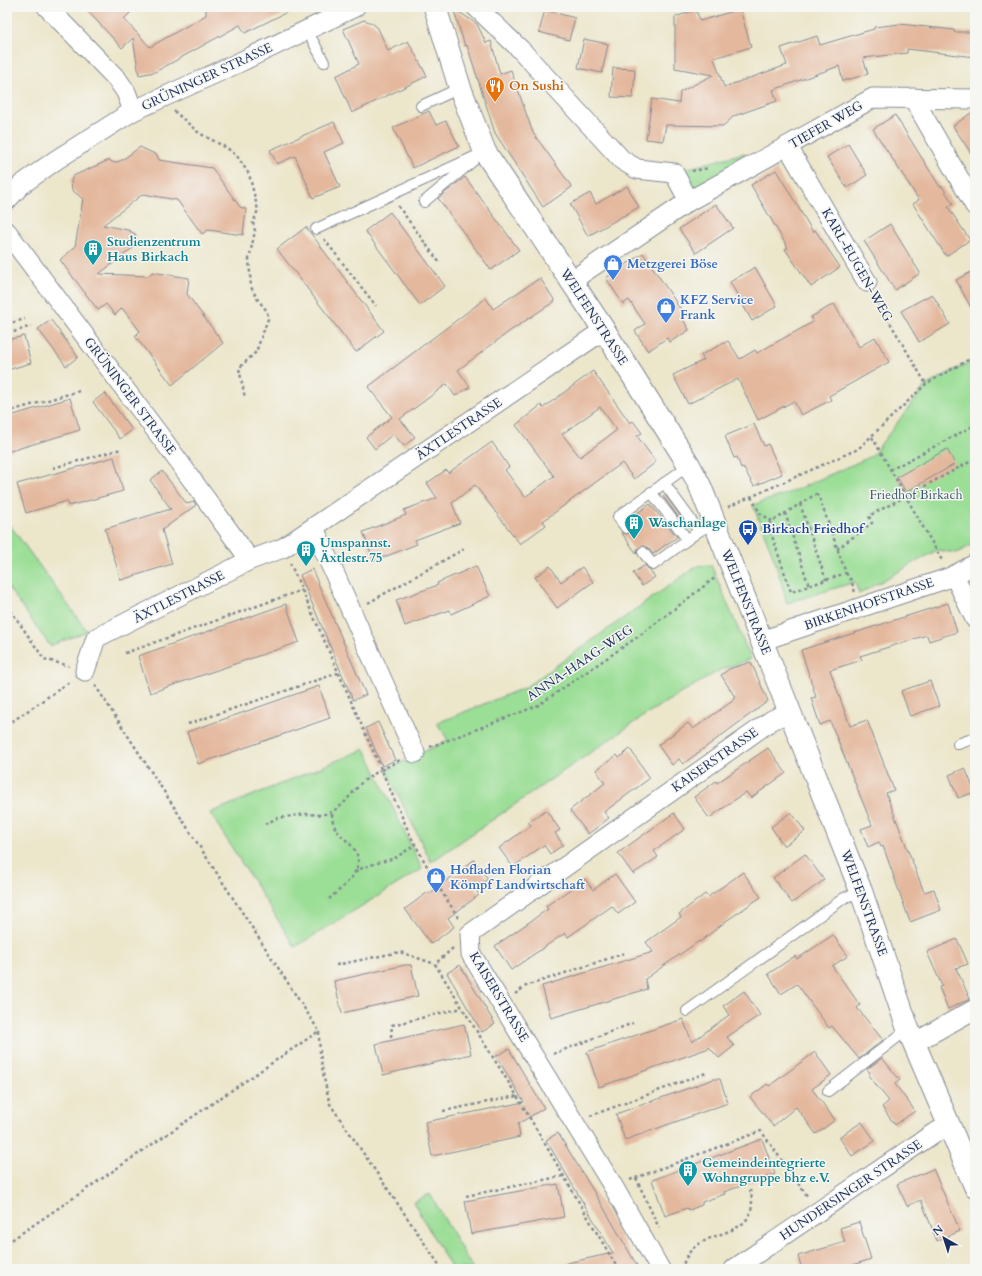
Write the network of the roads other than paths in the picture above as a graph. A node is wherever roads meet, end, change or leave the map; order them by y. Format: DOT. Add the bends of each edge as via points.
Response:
graph roads {
  1 [pos="47,7"];
  2 [pos="435,7"];
  3 [pos="476,7"];
  4 [pos="350,8"];
  5 [pos="307,30"];
  6 [pos="324,62"];
  7 [pos="460,88"];
  8 [pos="913,98"];
  9 [pos="975,99"];
  10 [pos="421,106"];
  11 [pos="134,111"];
  12 [pos="788,147"];
  13 [pos="485,152"];
  14 [pos="7,200"];
  15 [pos="690,201"];
  16 [pos="424,202"];
  17 [pos="975,206"];
  18 [pos="316,228"];
  19 [pos="7,232"];
  20 [pos="571,281"];
  21 [pos="867,282"];
  22 [pos="604,330"];
  23 [pos="689,465"];
  24 [pos="664,483"];
  25 [pos="651,492"];
  26 [pos="708,522"];
  27 [pos="314,528"];
  28 [pos="626,528"];
  29 [pos="687,539"];
  30 [pos="643,552"];
  31 [pos="250,560"];
  32 [pos="975,564"];
  33 [pos="952,576"];
  34 [pos="975,619"];
  35 [pos="761,641"];
  36 [pos="85,671"];
  37 [pos="790,712"];
  38 [pos="975,738"];
  39 [pos="958,744"];
  40 [pos="415,753"];
  41 [pos="861,891"];
  42 [pos="975,1009"];
  43 [pos="687,1011"];
  44 [pos="911,1036"];
  45 [pos="828,1090"];
  46 [pos="949,1126"];
  47 [pos="975,1186"];
  48 [pos="757,1262"];
  49 [pos="669,1266"];
  50 [pos="734,1269"];
  1 -- 11 [label="street" via="117,79"];
  2 -- 7 [label="street, WELFENSTRASSE"];
  3 -- 15 [label="street" via="515,44 622,160 637,169 674,173"];
  4 -- 5 [label="street, GRÜNINGER STRASSE"];
  5 -- 6 [label="lane"];
  5 -- 11 [label="street, GRÜNINGER STRASSE"];
  7 -- 10 [label="lane"];
  7 -- 13 [label="street, WELFENSTRASSE"];
  8 -- 9 [label="street, TIEFER WEG"];
  8 -- 12 [label="street, TIEFER WEG" via="873,98"];
  8 -- 17 [label="street"];
  11 -- 14 [label="street, GRÜNINGER STRASSE" via="56,160 21,185"];
  12 -- 15 [label="street, TIEFER WEG"];
  12 -- 21 [label="street, KARL-EUGEN-WEG"];
  13 -- 16 [label="lane"];
  13 -- 18 [label="lane"];
  13 -- 20 [label="street, WELFENSTRASSE"];
  15 -- 20 [label="street, TIEFER WEG"];
  19 -- 31 [label="street, GRÜNINGER STRASSE" via="171,450"];
  20 -- 22 [label="street, WELFENSTRASSE"];
  22 -- 23 [label="street, WELFENSTRASSE"];
  22 -- 27 [label="street, ÄXTLESTRASSE"];
  23 -- 24 [label="lane"];
  23 -- 26 [label="street, WELFENSTRASSE"];
  24 -- 25 [label="lane"];
  24 -- 26 [label="lane"];
  25 -- 28 [label="lane" via="618,517"];
  25 -- 29 [label="lane"];
  26 -- 29 [label="lane"];
  26 -- 35 [label="street, WELFENSTRASSE" via="731,566"];
  27 -- 31 [label="street, ÄXTLESTRASSE" via="283,548"];
  27 -- 40 [label="street"];
  29 -- 30 [label="lane" via="653,564"];
  31 -- 36 [label="street, ÄXTLESTRASSE" via="96,638"];
  32 -- 33 [label="street, BIRKENHOFSTRASSE"];
  33 -- 34 [label="street"];
  33 -- 35 [label="street, BIRKENHOFSTRASSE"];
  35 -- 37 [label="street, WELFENSTRASSE"];
  37 -- 41 [label="street, WELFENSTRASSE"];
  37 -- 49 [label="street, KAISERSTRASSE" via="772,720 470,934 471,954 613,1186"];
  38 -- 39 [label="lane"];
  41 -- 43 [label="lane" via="844,898"];
  41 -- 44 [label="street, WELFENSTRASSE"];
  42 -- 44 [label="street"];
  44 -- 45 [label="lane"];
  44 -- 46 [label="street, WELFENSTRASSE"];
  46 -- 47 [label="street, WELFENSTRASSE"];
  46 -- 48 [label="street, HUNDERSINGER STRASSE" via="934,1133 818,1212"];
  48 -- 50 [label="street, HUNDERSINGER STRASSE"];
}
